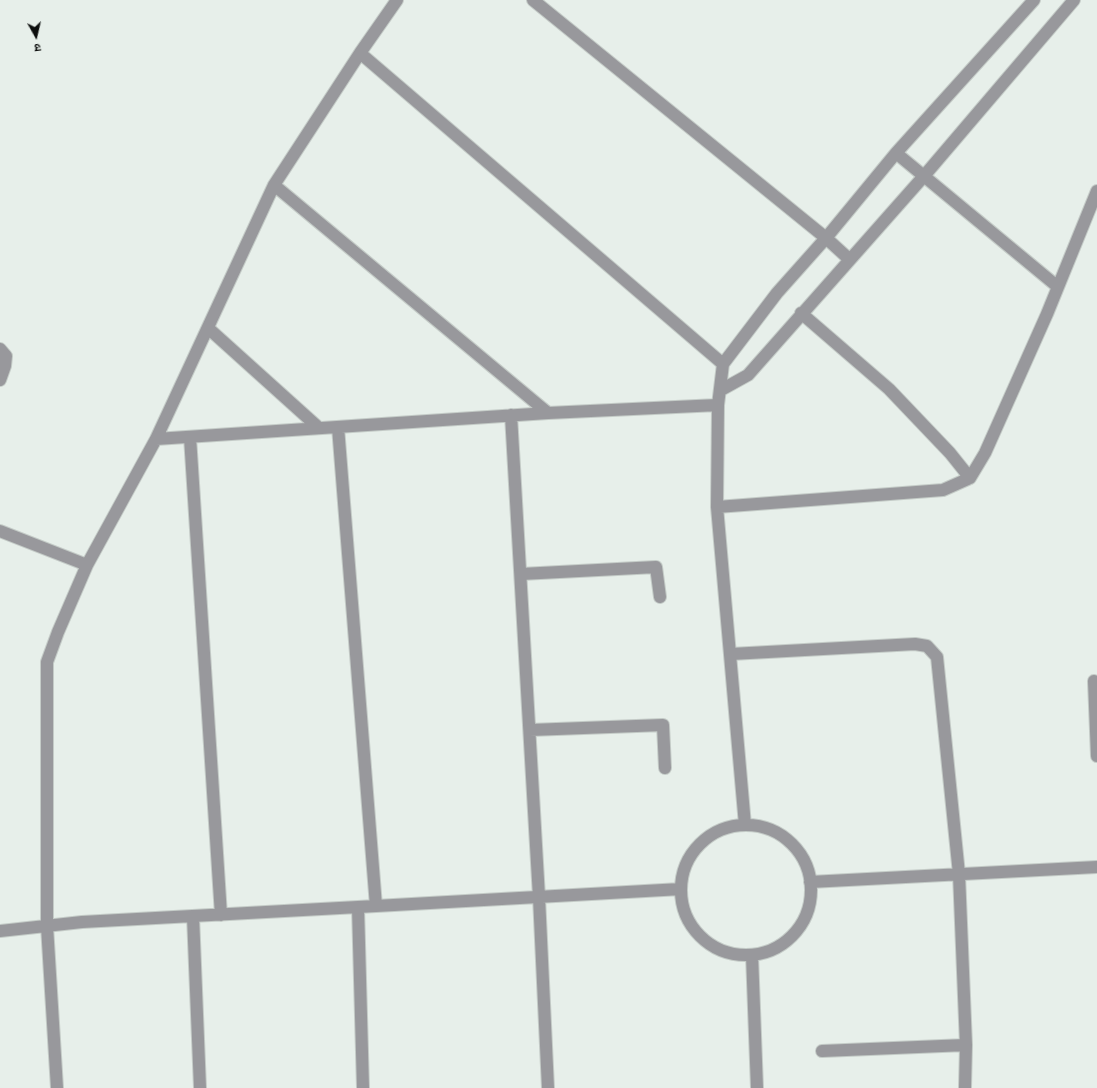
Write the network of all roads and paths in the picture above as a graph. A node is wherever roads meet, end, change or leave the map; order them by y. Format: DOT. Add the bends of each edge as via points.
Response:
graph roads {
  1 [pos="397,0"];
  2 [pos="533,0"];
  3 [pos="1034,0"];
  4 [pos="1074,0"];
  5 [pos="360,53"];
  6 [pos="896,153"];
  7 [pos="924,176"];
  8 [pos="274,185"];
  9 [pos="1097,191"];
  10 [pos="826,238"];
  11 [pos="849,259"];
  12 [pos="1058,287"];
  13 [pos="801,313"];
  14 [pos="208,328"];
  15 [pos="0,348"];
  16 [pos="723,364"];
  17 [pos="0,380"];
  18 [pos="721,390"];
  19 [pos="718,405"];
  20 [pos="548,413"];
  21 [pos="511,415"];
  22 [pos="338,427"];
  23 [pos="319,428"];
  24 [pos="190,437"];
  25 [pos="156,439"];
  26 [pos="970,478"];
  27 [pos="717,507"];
  28 [pos="0,532"];
  29 [pos="86,565"];
  30 [pos="521,574"];
  31 [pos="660,597"];
  32 [pos="731,654"];
  33 [pos="1094,681"];
  34 [pos="530,730"];
  35 [pos="1097,756"];
  36 [pos="665,768"];
  37 [pos="745,825"];
  38 [pos="1097,867"];
  39 [pos="959,874"];
  40 [pos="810,882"];
  41 [pos="681,889"];
  42 [pos="539,897"];
  43 [pos="376,906"];
  44 [pos="358,907"];
  45 [pos="221,915"];
  46 [pos="193,916"];
  47 [pos="47,926"];
  48 [pos="0,931"];
  49 [pos="752,955"];
  50 [pos="966,1045"];
  51 [pos="822,1051"];
  52 [pos="56,1088"];
  53 [pos="200,1088"];
  54 [pos="364,1088"];
  55 [pos="548,1088"];
  56 [pos="757,1088"];
  57 [pos="964,1088"];
  1 -- 5 [label="street"];
  2 -- 10 [label="street"];
  3 -- 6 [label="street"];
  4 -- 7 [label="street"];
  5 -- 8 [label="street"];
  5 -- 16 [label="street"];
  6 -- 7 [label="street"];
  6 -- 10 [label="street"];
  7 -- 11 [label="street"];
  7 -- 12 [label="street"];
  8 -- 14 [label="street"];
  8 -- 20 [label="street"];
  9 -- 12 [label="street"];
  10 -- 11 [label="street"];
  10 -- 16 [label="street" via="777,293"];
  11 -- 13 [label="street"];
  12 -- 26 [label="street" via="984,453"];
  13 -- 18 [label="street" via="748,375"];
  13 -- 26 [label="street" via="889,389 950,453"];
  14 -- 23 [label="street"];
  14 -- 25 [label="street"];
  15 -- 17 [label="street" via="6,356"];
  16 -- 18 [label="street"];
  18 -- 19 [label="street"];
  19 -- 20 [label="street"];
  19 -- 27 [label="street"];
  20 -- 21 [label="street"];
  21 -- 22 [label="street"];
  21 -- 30 [label="street"];
  22 -- 23 [label="street"];
  22 -- 43 [label="street"];
  23 -- 24 [label="street"];
  24 -- 25 [label="street"];
  24 -- 45 [label="street"];
  25 -- 29 [label="street"];
  26 -- 27 [label="street" via="942,490"];
  27 -- 32 [label="street"];
  28 -- 29 [label="street"];
  29 -- 47 [label="street" via="47,662"];
  30 -- 31 [label="street" via="656,567"];
  30 -- 34 [label="street"];
  32 -- 37 [label="street"];
  32 -- 39 [label="street" via="915,644 927,646 937,656"];
  33 -- 35 [label="street"];
  34 -- 36 [label="street" via="664,725"];
  34 -- 42 [label="street"];
  37 -- 40 [label="street" via="766,828 788,840 804,860"];
  37 -- 41 [label="street" via="730,826 716,832 696,848 684,870"];
  38 -- 39 [label="street"];
  39 -- 40 [label="street"];
  39 -- 50 [label="street"];
  40 -- 49 [label="street" via="808,909 796,932 776,947"];
  41 -- 42 [label="street"];
  41 -- 49 [label="street" via="688,920 704,940 726,952"];
  42 -- 43 [label="street"];
  42 -- 55 [label="street"];
  43 -- 44 [label="street"];
  44 -- 45 [label="street"];
  44 -- 54 [label="street"];
  45 -- 46 [label="street"];
  46 -- 47 [label="street"];
  46 -- 53 [label="street"];
  47 -- 48 [label="street"];
  47 -- 52 [label="street"];
  49 -- 56 [label="street"];
  50 -- 51 [label="street"];
  50 -- 57 [label="street"];
}
